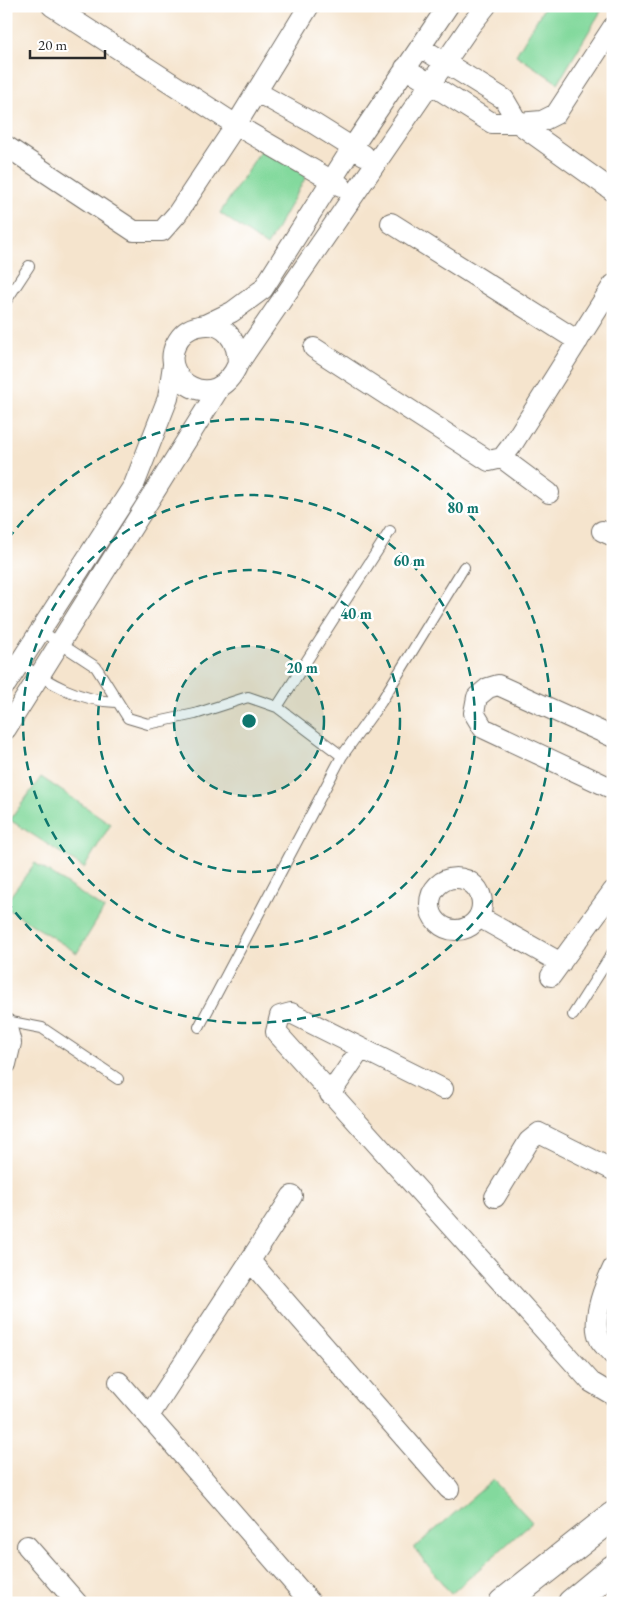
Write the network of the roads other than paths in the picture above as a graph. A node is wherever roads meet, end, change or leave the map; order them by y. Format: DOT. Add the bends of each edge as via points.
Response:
graph roads {
  1 [pos="52,6"];
  2 [pos="309,6"];
  3 [pos="448,6"];
  4 [pos="486,6"];
  5 [pos="613,27"];
  6 [pos="420,47"];
  7 [pos="446,63"];
  8 [pos="405,68"];
  9 [pos="430,84"];
  10 [pos="257,92"];
  11 [pos="518,123"];
  12 [pos="236,124"];
  13 [pos="6,146"];
  14 [pos="352,148"];
  15 [pos="376,162"];
  16 [pos="332,179"];
  17 [pos="613,191"];
  18 [pos="354,194"];
  19 [pos="391,223"];
  20 [pos="29,266"];
  21 [pos="613,285"];
  22 [pos="6,301"];
  23 [pos="207,324"];
  24 [pos="578,341"];
  25 [pos="314,348"];
  26 [pos="238,364"];
  27 [pos="173,365"];
  28 [pos="220,387"];
  29 [pos="502,458"];
  30 [pos="549,493"];
  31 [pos="390,531"];
  32 [pos="464,567"];
  33 [pos="41,631"];
  34 [pos="59,645"];
  35 [pos="20,663"];
  36 [pos="40,676"];
  37 [pos="6,684"];
  38 [pos="116,702"];
  39 [pos="278,707"];
  40 [pos="6,729"];
  41 [pos="613,737"];
  42 [pos="342,756"];
  43 [pos="613,789"];
  44 [pos="613,891"];
  45 [pos="479,917"];
  46 [pos="613,952"];
  47 [pos="573,1015"];
  48 [pos="6,1023"];
  49 [pos="199,1027"];
  50 [pos="361,1049"];
  51 [pos="6,1064"];
  52 [pos="118,1079"];
  53 [pos="443,1089"];
  54 [pos="330,1094"];
  55 [pos="613,1170"];
  56 [pos="292,1196"];
  57 [pos="495,1197"];
  58 [pos="250,1261"];
  59 [pos="613,1268"];
  60 [pos="613,1355"];
  61 [pos="120,1382"];
  62 [pos="613,1395"];
  63 [pos="149,1416"];
  64 [pos="449,1489"];
  65 [pos="613,1516"];
  66 [pos="26,1546"];
  67 [pos="613,1569"];
  68 [pos="77,1603"];
  69 [pos="311,1603"];
  70 [pos="503,1603"];
  71 [pos="572,1603"];
  1 -- 12 [label="street"];
  2 -- 10 [label="street"];
  3 -- 6 [label="street"];
  4 -- 7 [label="street"];
  5 -- 11 [label="street" via="556,114 542,121"];
  6 -- 7 [label="street"];
  6 -- 8 [label="street"];
  7 -- 9 [label="street"];
  7 -- 11 [label="street" via="504,99"];
  8 -- 9 [label="street"];
  8 -- 14 [label="street"];
  9 -- 11 [label="street" via="492,124"];
  9 -- 15 [label="street"];
  10 -- 12 [label="street"];
  10 -- 14 [label="street"];
  11 -- 17 [label="street"];
  12 -- 13 [label="street" via="162,231 134,231"];
  12 -- 16 [label="street"];
  14 -- 15 [label="street"];
  14 -- 16 [label="street"];
  15 -- 18 [label="street"];
  16 -- 18 [label="street"];
  16 -- 23 [label="street" via="263,289 232,312"];
  18 -- 26 [label="street"];
  19 -- 24 [label="street"];
  20 -- 22 [label="lane"];
  21 -- 24 [label="street"];
  23 -- 26 [label="street" via="232,337 238,350"];
  23 -- 27 [label="street" via="192,327 180,336 173,350"];
  24 -- 29 [label="street"];
  25 -- 29 [label="street" via="489,460"];
  26 -- 28 [label="street" via="232,378"];
  27 -- 28 [label="street" via="179,378 192,387 206,391"];
  27 -- 33 [label="street" via="168,398 134,485"];
  28 -- 34 [label="street"];
  29 -- 30 [label="street"];
  31 -- 39 [label="lane"];
  32 -- 42 [label="lane" via="381,702"];
  33 -- 34 [label="lane"];
  33 -- 35 [label="street"];
  34 -- 36 [label="street"];
  34 -- 38 [label="lane" via="96,667 110,686"];
  35 -- 36 [label="lane"];
  35 -- 37 [label="street"];
  36 -- 38 [label="lane" via="94,701"];
  36 -- 40 [label="street"];
  38 -- 39 [label="lane" via="128,718 148,724 196,714 248,697"];
  39 -- 42 [label="lane"];
  41 -- 43 [label="street" via="498,685 477,697 474,712 483,728"];
  42 -- 49 [label="lane"];
  44 -- 45 [label="street" via="556,969"];
  46 -- 47 [label="lane"];
  48 -- 51 [label="street" via="11,1043"];
  48 -- 52 [label="lane" via="42,1028"];
  50 -- 53 [label="street"];
  50 -- 54 [label="street"];
  50 -- 54 [label="street" via="291,1013 280,1016 276,1032"];
  54 -- 62 [label="street" via="591,1382"];
  55 -- 57 [label="street" via="539,1133 529,1141"];
  56 -- 58 [label="street"];
  58 -- 63 [label="street"];
  58 -- 64 [label="street"];
  59 -- 60 [label="street" via="603,1289 598,1314 599,1339"];
  61 -- 63 [label="street"];
  63 -- 69 [label="street"];
  65 -- 70 [label="main road"];
  66 -- 68 [label="street"];
  67 -- 71 [label="main road"];
}
